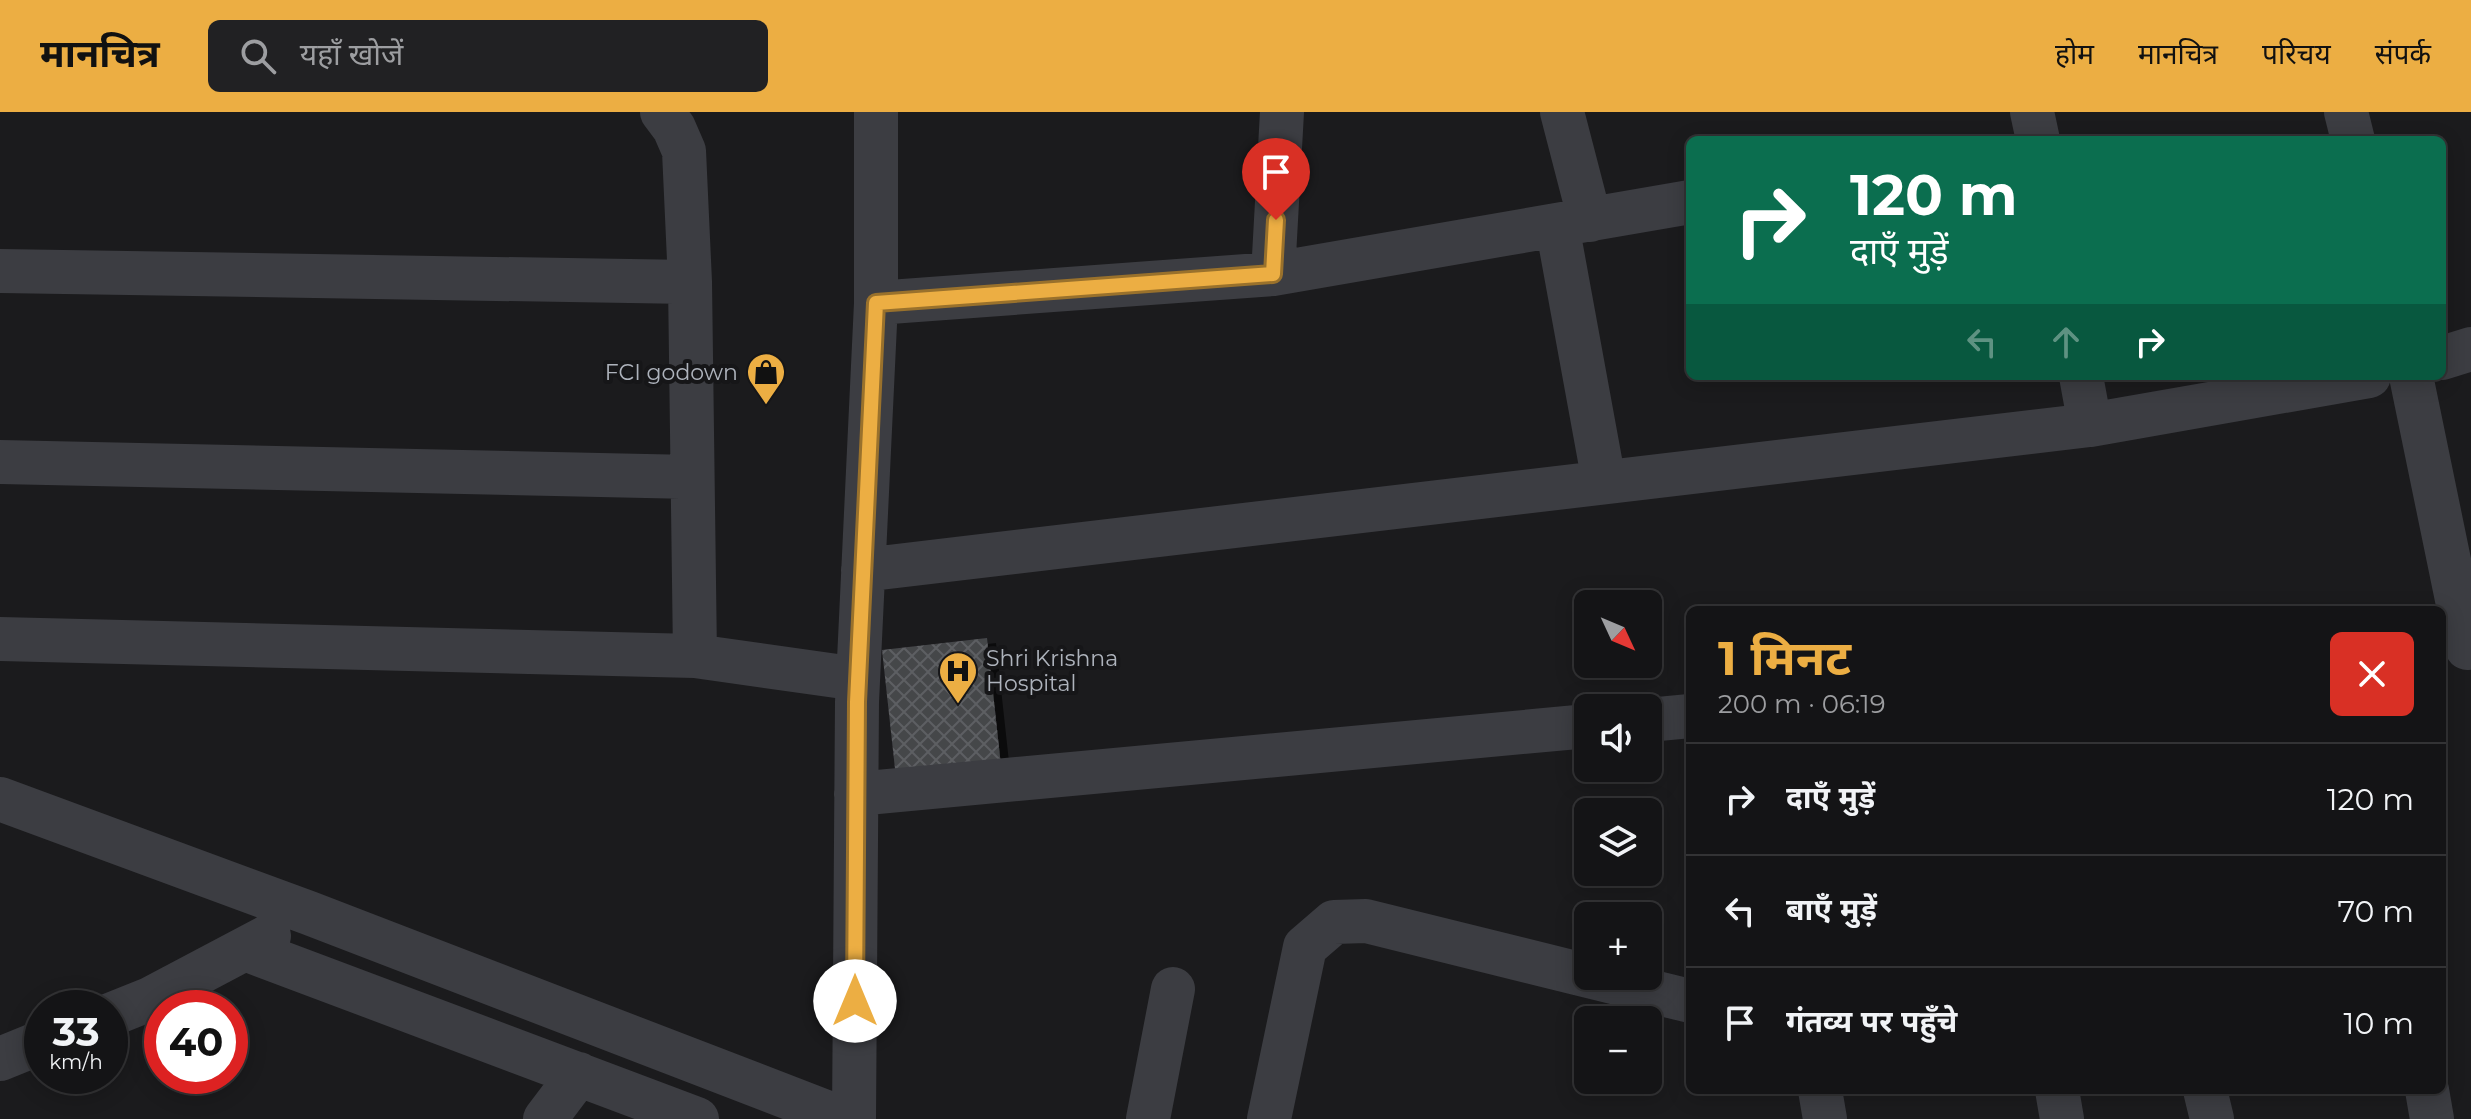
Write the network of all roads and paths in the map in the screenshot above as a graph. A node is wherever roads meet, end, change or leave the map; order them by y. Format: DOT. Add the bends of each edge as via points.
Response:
graph roads {
  1 [pos="662,112"];
  2 [pos="876,112"];
  3 [pos="1282,112"];
  4 [pos="1562,112"];
  5 [pos="2032,112"];
  6 [pos="2346,112"];
  7 [pos="2037,136"];
  8 [pos="2352,136"];
  9 [pos="1686,203"];
  10 [pos="1574,222"];
  11 [pos="0,271"];
  12 [pos="1273,274"];
  13 [pos="690,282"];
  14 [pos="876,303"];
  15 [pos="2471,349"];
  16 [pos="2446,357"];
  17 [pos="2082,380"];
  18 [pos="2346,380"];
  19 [pos="2412,380"];
  20 [pos="2090,425"];
  21 [pos="0,462"];
  22 [pos="692,477"];
  23 [pos="1604,482"];
  24 [pos="863,570"];
  25 [pos="0,639"];
  26 [pos="2460,650"];
  27 [pos="695,656"];
  28 [pos="858,679"];
  29 [pos="1686,716"];
  30 [pos="1662,719"];
  31 [pos="1574,727"];
  32 [pos="856,794"];
  33 [pos="0,799"];
  34 [pos="309,913"];
  35 [pos="245,949"];
  36 [pos="1574,973"];
  37 [pos="1173,989"];
  38 [pos="1645,990"];
  39 [pos="1686,1000"];
  40 [pos="128,1008"];
  41 [pos="24,1049"];
  42 [pos="0,1059"];
  43 [pos="579,1074"];
  44 [pos="1821,1094"];
  45 [pos="2058,1094"];
  46 [pos="2206,1094"];
  47 [pos="2428,1094"];
  48 [pos="545,1119"];
  49 [pos="697,1119"];
  50 [pos="844,1119"];
  51 [pos="854,1119"];
  52 [pos="1148,1119"];
  53 [pos="1269,1119"];
  54 [pos="1825,1119"];
  55 [pos="2062,1119"];
  56 [pos="2212,1119"];
  57 [pos="2432,1119"];
  1 -- 13 [label="street" via="684,151"];
  2 -- 14 [label="street"];
  3 -- 12 [label="street"];
  4 -- 10 [label="street"];
  5 -- 7 [label="street"];
  6 -- 8 [label="street"];
  9 -- 10 [label="street"];
  10 -- 12 [label="street"];
  10 -- 23 [label="street"];
  11 -- 13 [label="street"];
  12 -- 14 [label="street"];
  13 -- 22 [label="street"];
  14 -- 24 [label="street"];
  15 -- 16 [label="street"];
  17 -- 20 [label="street"];
  18 -- 20 [label="street"];
  19 -- 26 [label="street"];
  20 -- 23 [label="street"];
  21 -- 22 [label="street"];
  22 -- 27 [label="street"];
  23 -- 24 [label="street"];
  24 -- 28 [label="street"];
  25 -- 27 [label="street"];
  27 -- 28 [label="street"];
  28 -- 32 [label="street"];
  29 -- 30 [label="street"];
  31 -- 32 [label="street"];
  32 -- 51 [label="street"];
  33 -- 34 [label="street"];
  34 -- 35 [label="street"];
  34 -- 50 [label="street"];
  35 -- 40 [label="street"];
  35 -- 43 [label="street"];
  36 -- 53 [label="street" via="1366,921 1334,922 1305,947"];
  37 -- 52 [label="street"];
  38 -- 39 [label="street"];
  41 -- 42 [label="street"];
  43 -- 48 [label="street"];
  43 -- 49 [label="street"];
  44 -- 54 [label="street"];
  45 -- 55 [label="street"];
  46 -- 56 [label="street"];
  47 -- 57 [label="street"];
}
